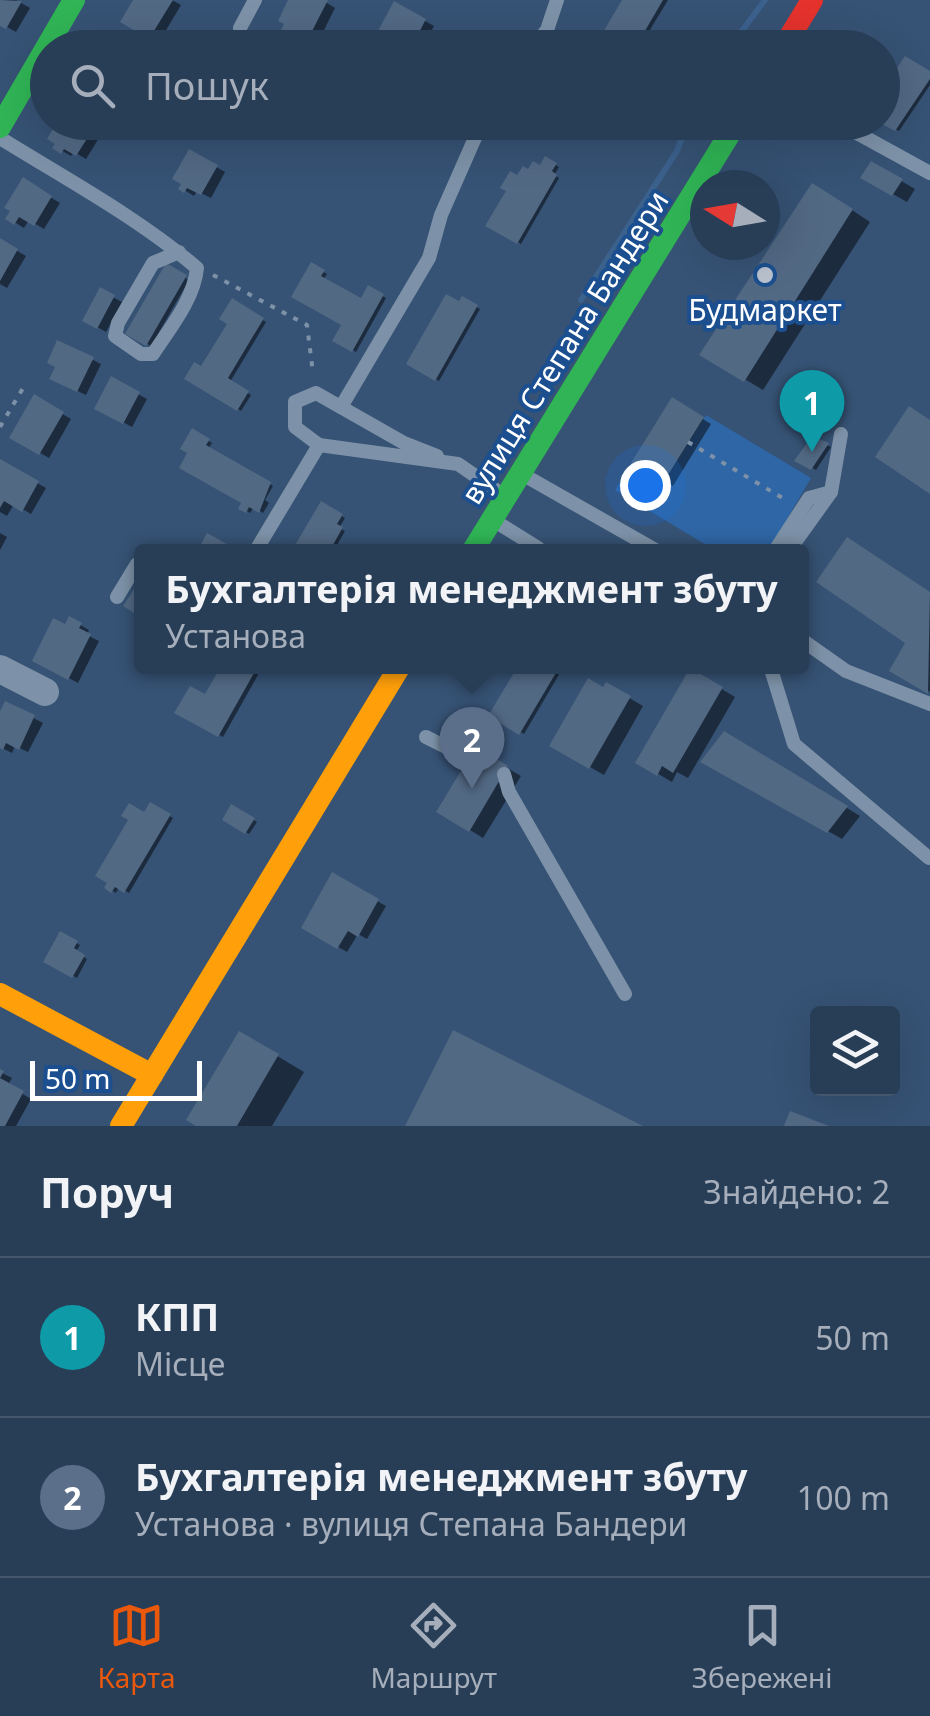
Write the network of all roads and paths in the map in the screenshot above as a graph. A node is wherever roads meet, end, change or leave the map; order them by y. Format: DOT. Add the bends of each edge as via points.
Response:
graph roads {
  1 [pos="74,0"];
  2 [pos="256,0"];
  3 [pos="556,0"];
  4 [pos="812,0"];
  5 [pos="240,28"];
  6 [pos="57,30"];
  7 [pos="547,30"];
  8 [pos="794,30"];
  9 [pos="30,76"];
  10 [pos="0,127"];
  11 [pos="0,138"];
  12 [pos="474,140"];
  13 [pos="726,140"];
  14 [pos="870,140"];
  15 [pos="930,173"];
  16 [pos="179,252"];
  17 [pos="197,268"];
  18 [pos="26,383"];
  19 [pos="316,393"];
  20 [pos="341,407"];
  21 [pos="0,427"];
  22 [pos="842,434"];
  23 [pos="688,442"];
  24 [pos="318,445"];
  25 [pos="458,464"];
  26 [pos="521,474"];
  27 [pos="830,492"];
  28 [pos="506,498"];
  29 [pos="802,501"];
  30 [pos="492,520"];
  31 [pos="261,544"];
  32 [pos="477,544"];
  33 [pos="531,544"];
  34 [pos="646,544"];
  35 [pos="778,544"];
  36 [pos="794,544"];
  37 [pos="134,569"];
  38 [pos="117,596"];
  39 [pos="809,645"];
  40 [pos="0,669"];
  41 [pos="395,674"];
  42 [pos="772,674"];
  43 [pos="45,692"];
  44 [pos="930,704"];
  45 [pos="426,736"];
  46 [pos="465,759"];
  47 [pos="504,774"];
  48 [pos="928,858"];
  49 [pos="0,994"];
  50 [pos="626,994"];
  51 [pos="152,1074"];
  52 [pos="121,1126"];
  1 -- 6 [label="street"];
  2 -- 5 [label="lane"];
  3 -- 7 [label="lane"];
  4 -- 8 [label="street"];
  9 -- 10 [label="street"];
  11 -- 16 [label="lane"];
  12 -- 20 [label="lane" via="429,258"];
  13 -- 26 [label="street, вулиця Степана Бандери"];
  14 -- 15 [label="lane"];
  16 -- 17 [label="lane"];
  16 -- 17 [label="lane" via="153,263 118,323 114,336 123,344 153,354 196,284"];
  17 -- 19 [label="path" via="306,325"];
  18 -- 21 [label="path"];
  19 -- 20 [label="lane"];
  19 -- 24 [label="lane" via="296,402 294,427"];
  20 -- 25 [label="lane"];
  22 -- 27 [label="lane"];
  23 -- 29 [label="path"];
  24 -- 25 [label="lane"];
  24 -- 31 [label="lane"];
  25 -- 28 [label="lane"];
  26 -- 28 [label="street, вулиця Степана Бандери"];
  26 -- 34 [label="lane"];
  27 -- 29 [label="lane"];
  27 -- 36 [label="lane"];
  28 -- 30 [label="street, вулиця Степана Бандери"];
  29 -- 35 [label="lane"];
  30 -- 32 [label="street, вулиця Степана Бандери"];
  30 -- 33 [label="lane"];
  37 -- 38 [label="lane"];
  39 -- 44 [label="lane" via="846,670"];
  40 -- 43 [label="street"];
  41 -- 51 [label="street"];
  42 -- 48 [label="lane" via="794,744"];
  45 -- 46 [label="lane"];
  47 -- 50 [label="lane" via="502,790"];
  49 -- 51 [label="street"];
  51 -- 52 [label="street"];
}
